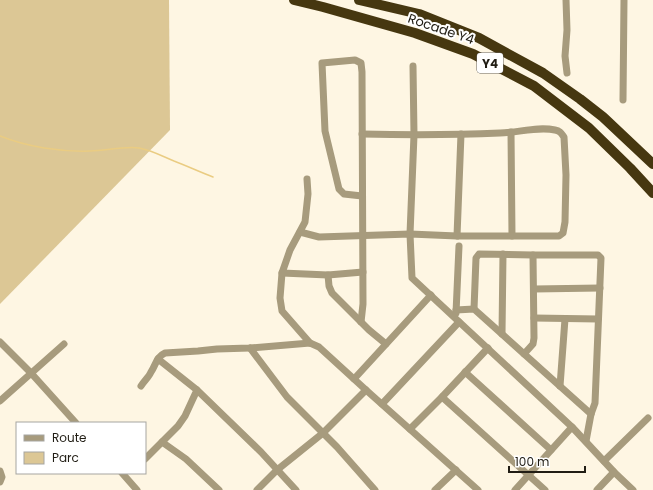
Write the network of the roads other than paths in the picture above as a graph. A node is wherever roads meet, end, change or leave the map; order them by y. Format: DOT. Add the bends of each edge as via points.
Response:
graph roads {
  1 [pos="294,0"];
  2 [pos="359,0"];
  3 [pos="566,0"];
  4 [pos="624,0"];
  5 [pos="413,66"];
  6 [pos="567,73"];
  7 [pos="623,100"];
  8 [pos="511,132"];
  9 [pos="362,134"];
  10 [pos="461,134"];
  11 [pos="414,135"];
  12 [pos="653,164"];
  13 [pos="307,179"];
  14 [pos="652,193"];
  15 [pos="362,196"];
  16 [pos="300,232"];
  17 [pos="410,234"];
  18 [pos="362,235"];
  19 [pos="457,236"];
  20 [pos="512,236"];
  21 [pos="459,246"];
  22 [pos="503,254"];
  23 [pos="533,255"];
  24 [pos="363,272"];
  25 [pos="282,273"];
  26 [pos="328,275"];
  27 [pos="600,288"];
  28 [pos="534,289"];
  29 [pos="431,295"];
  30 [pos="474,309"];
  31 [pos="456,310"];
  32 [pos="534,318"];
  33 [pos="565,319"];
  34 [pos="458,320"];
  35 [pos="598,320"];
  36 [pos="361,322"];
  37 [pos="502,334"];
  38 [pos="0,342"];
  39 [pos="310,343"];
  40 [pos="64,344"];
  41 [pos="386,344"];
  42 [pos="250,348"];
  43 [pos="488,348"];
  44 [pos="524,354"];
  45 [pos="158,359"];
  46 [pos="465,372"];
  47 [pos="31,374"];
  48 [pos="354,379"];
  49 [pos="141,386"];
  50 [pos="560,386"];
  51 [pos="197,390"];
  52 [pos="366,390"];
  53 [pos="442,397"];
  54 [pos="0,401"];
  55 [pos="382,404"];
  56 [pos="591,414"];
  57 [pos="648,418"];
  58 [pos="75,422"];
  59 [pos="572,427"];
  60 [pos="410,429"];
  61 [pos="322,433"];
  62 [pos="586,441"];
  63 [pos="162,442"];
  64 [pos="551,450"];
  65 [pos="146,458"];
  66 [pos="604,461"];
  67 [pos="277,470"];
  68 [pos="456,470"];
  69 [pos="0,471"];
  70 [pos="614,472"];
  71 [pos="126,475"];
  72 [pos="529,476"];
  73 [pos="0,482"];
  74 [pos="137,490"];
  75 [pos="219,490"];
  76 [pos="257,490"];
  77 [pos="296,490"];
  78 [pos="375,490"];
  79 [pos="435,490"];
  80 [pos="478,490"];
  81 [pos="515,490"];
  82 [pos="545,490"];
  83 [pos="596,490"];
  84 [pos="633,490"];
  1 -- 14 [label="highway, Rocade Y4 / Y4" via="415,33 473,54 534,86 589,128"];
  2 -- 12 [label="highway, Rocade Y4 / Y4" via="419,14 479,38 543,73 603,117"];
  3 -- 6 [label="street"];
  4 -- 7 [label="street"];
  5 -- 11 [label="street"];
  8 -- 10 [label="street"];
  8 -- 20 [label="street"];
  8 -- 20 [label="street" via="533,129 561,132 564,137 566,175 563,233 559,236"];
  9 -- 11 [label="street"];
  9 -- 15 [label="street"];
  9 -- 15 [label="street" via="361,63 356,60 322,63 325,131 339,189 344,194"];
  10 -- 11 [label="street"];
  10 -- 19 [label="street"];
  11 -- 17 [label="street"];
  13 -- 16 [label="street" via="306,222"];
  15 -- 18 [label="street"];
  16 -- 18 [label="street" via="319,237"];
  16 -- 25 [label="street"];
  17 -- 18 [label="street"];
  17 -- 19 [label="street"];
  17 -- 29 [label="street" via="412,278"];
  18 -- 24 [label="street"];
  19 -- 20 [label="street"];
  21 -- 31 [label="street"];
  22 -- 23 [label="street"];
  22 -- 30 [label="street" via="479,254 476,258"];
  22 -- 37 [label="street"];
  23 -- 27 [label="street" via="598,255 601,258"];
  23 -- 28 [label="street"];
  24 -- 26 [label="street"];
  24 -- 36 [label="street"];
  25 -- 26 [label="street"];
  25 -- 39 [label="street" via="282,311"];
  26 -- 36 [label="street" via="332,293"];
  27 -- 28 [label="street"];
  27 -- 35 [label="street"];
  28 -- 32 [label="street"];
  29 -- 34 [label="street"];
  29 -- 41 [label="street"];
  30 -- 31 [label="street"];
  30 -- 37 [label="street"];
  31 -- 34 [label="street"];
  32 -- 33 [label="street"];
  32 -- 44 [label="street" via="533,344"];
  33 -- 35 [label="street"];
  33 -- 50 [label="street"];
  34 -- 43 [label="street"];
  34 -- 55 [label="street"];
  35 -- 56 [label="street" via="594,403"];
  36 -- 41 [label="street"];
  37 -- 44 [label="street"];
  38 -- 47 [label="street"];
  39 -- 42 [label="street"];
  39 -- 48 [label="street" via="319,347"];
  40 -- 47 [label="street"];
  41 -- 48 [label="street"];
  42 -- 45 [label="street" via="165,353"];
  42 -- 61 [label="street" via="287,396"];
  43 -- 46 [label="street"];
  43 -- 59 [label="street"];
  44 -- 50 [label="street"];
  45 -- 49 [label="street"];
  45 -- 51 [label="street"];
  46 -- 53 [label="street"];
  46 -- 64 [label="street"];
  47 -- 54 [label="street"];
  47 -- 58 [label="street"];
  48 -- 52 [label="street"];
  50 -- 56 [label="street"];
  51 -- 63 [label="street" via="185,416"];
  51 -- 67 [label="street"];
  52 -- 55 [label="street"];
  52 -- 61 [label="street"];
  53 -- 60 [label="street"];
  53 -- 72 [label="street"];
  55 -- 60 [label="street"];
  56 -- 62 [label="street"];
  57 -- 66 [label="street"];
  59 -- 62 [label="street"];
  59 -- 64 [label="street"];
  60 -- 68 [label="street"];
  61 -- 67 [label="street"];
  61 -- 78 [label="street"];
  62 -- 66 [label="street"];
  63 -- 65 [label="street"];
  63 -- 75 [label="street" via="186,459"];
  64 -- 72 [label="street"];
  66 -- 70 [label="street"];
  67 -- 76 [label="street"];
  67 -- 77 [label="street"];
  68 -- 79 [label="street"];
  68 -- 80 [label="street"];
  69 -- 73 [label="street"];
  70 -- 83 [label="street"];
  70 -- 84 [label="street"];
  71 -- 74 [label="street"];
  72 -- 81 [label="street"];
  72 -- 82 [label="street"];
}
